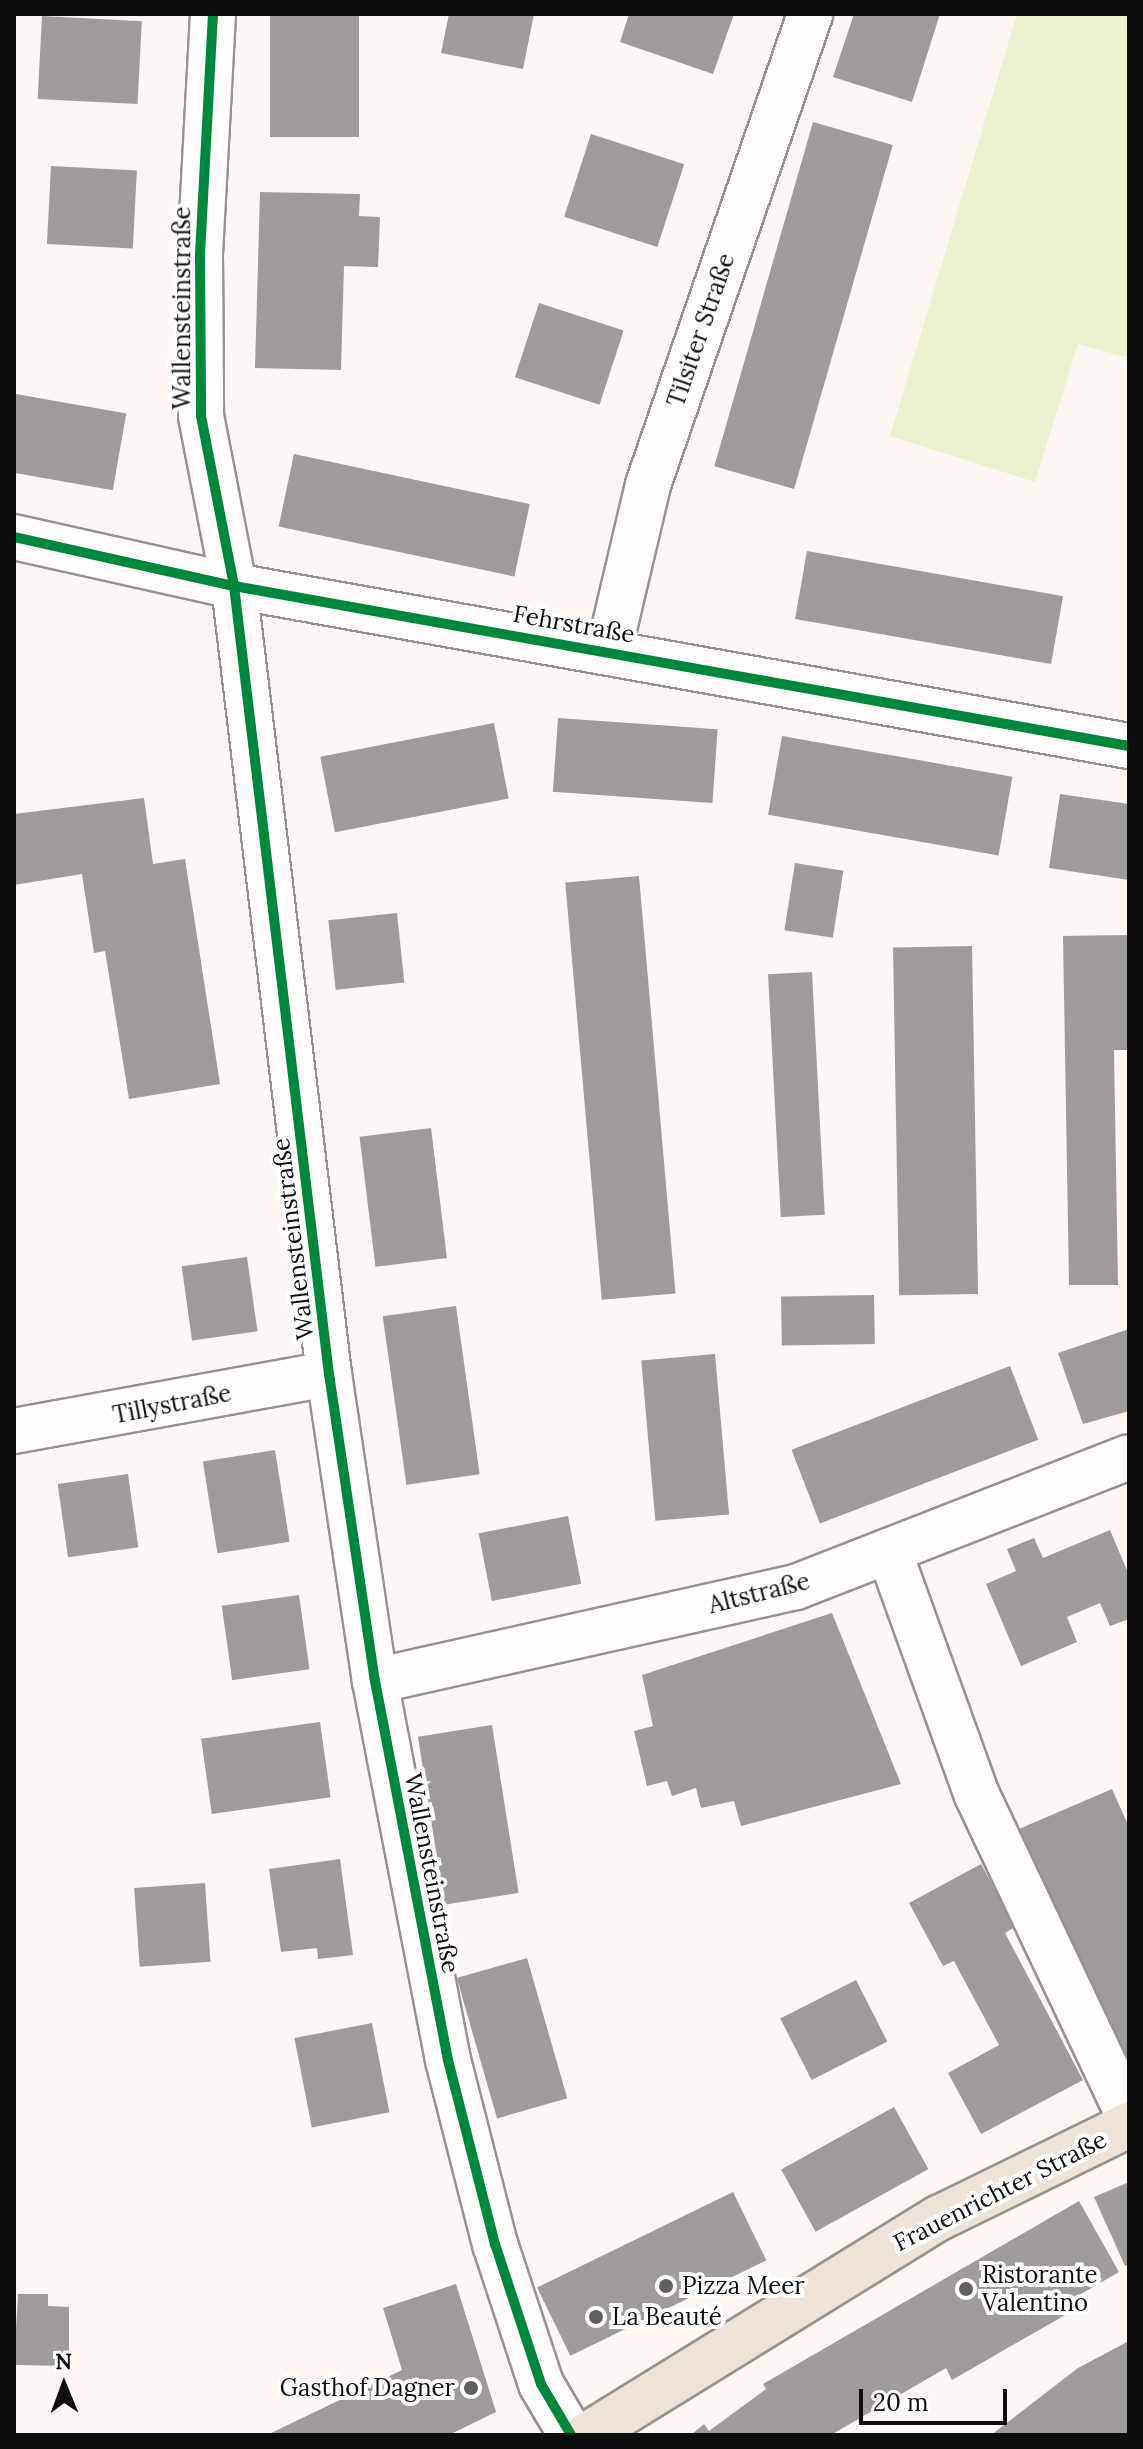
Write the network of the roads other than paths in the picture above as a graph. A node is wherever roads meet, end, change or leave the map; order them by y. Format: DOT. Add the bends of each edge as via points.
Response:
graph roads {
  1 [pos="213,14"];
  2 [pos="810,14"];
  3 [pos="14,537"];
  4 [pos="234,586"];
  5 [pos="609,650"];
  6 [pos="1129,746"];
  7 [pos="329,1374"];
  8 [pos="14,1431"];
  9 [pos="1129,1457"];
  10 [pos="889,1551"];
  11 [pos="375,1681"];
  12 [pos="1129,2117"];
  13 [pos="1129,2125"];
  14 [pos="571,2435"];
  15 [pos="587,2435"];
  1 -- 4 [label="street, Wallensteinstraße" via="200,255 201,416"];
  2 -- 5 [label="street, Tilsiter Straße" via="648,485"];
  3 -- 4 [label="street, Fehrstraße"];
  4 -- 5 [label="street, Fehrstraße"];
  4 -- 7 [label="street, Wallensteinstraße"];
  5 -- 6 [label="street, Fehrstraße"];
  7 -- 8 [label="street, Tillystraße"];
  7 -- 11 [label="street, Wallensteinstraße"];
  9 -- 10 [label="street, Altstraße"];
  10 -- 11 [label="street, Altstraße" via="796,1587"];
  10 -- 12 [label="street" via="976,1793"];
  11 -- 14 [label="street, Wallensteinstraße" via="448,2060 491,2229 541,2384"];
  13 -- 15 [label="main road, Frauenrichter Straße" via="939,2218"];
}
